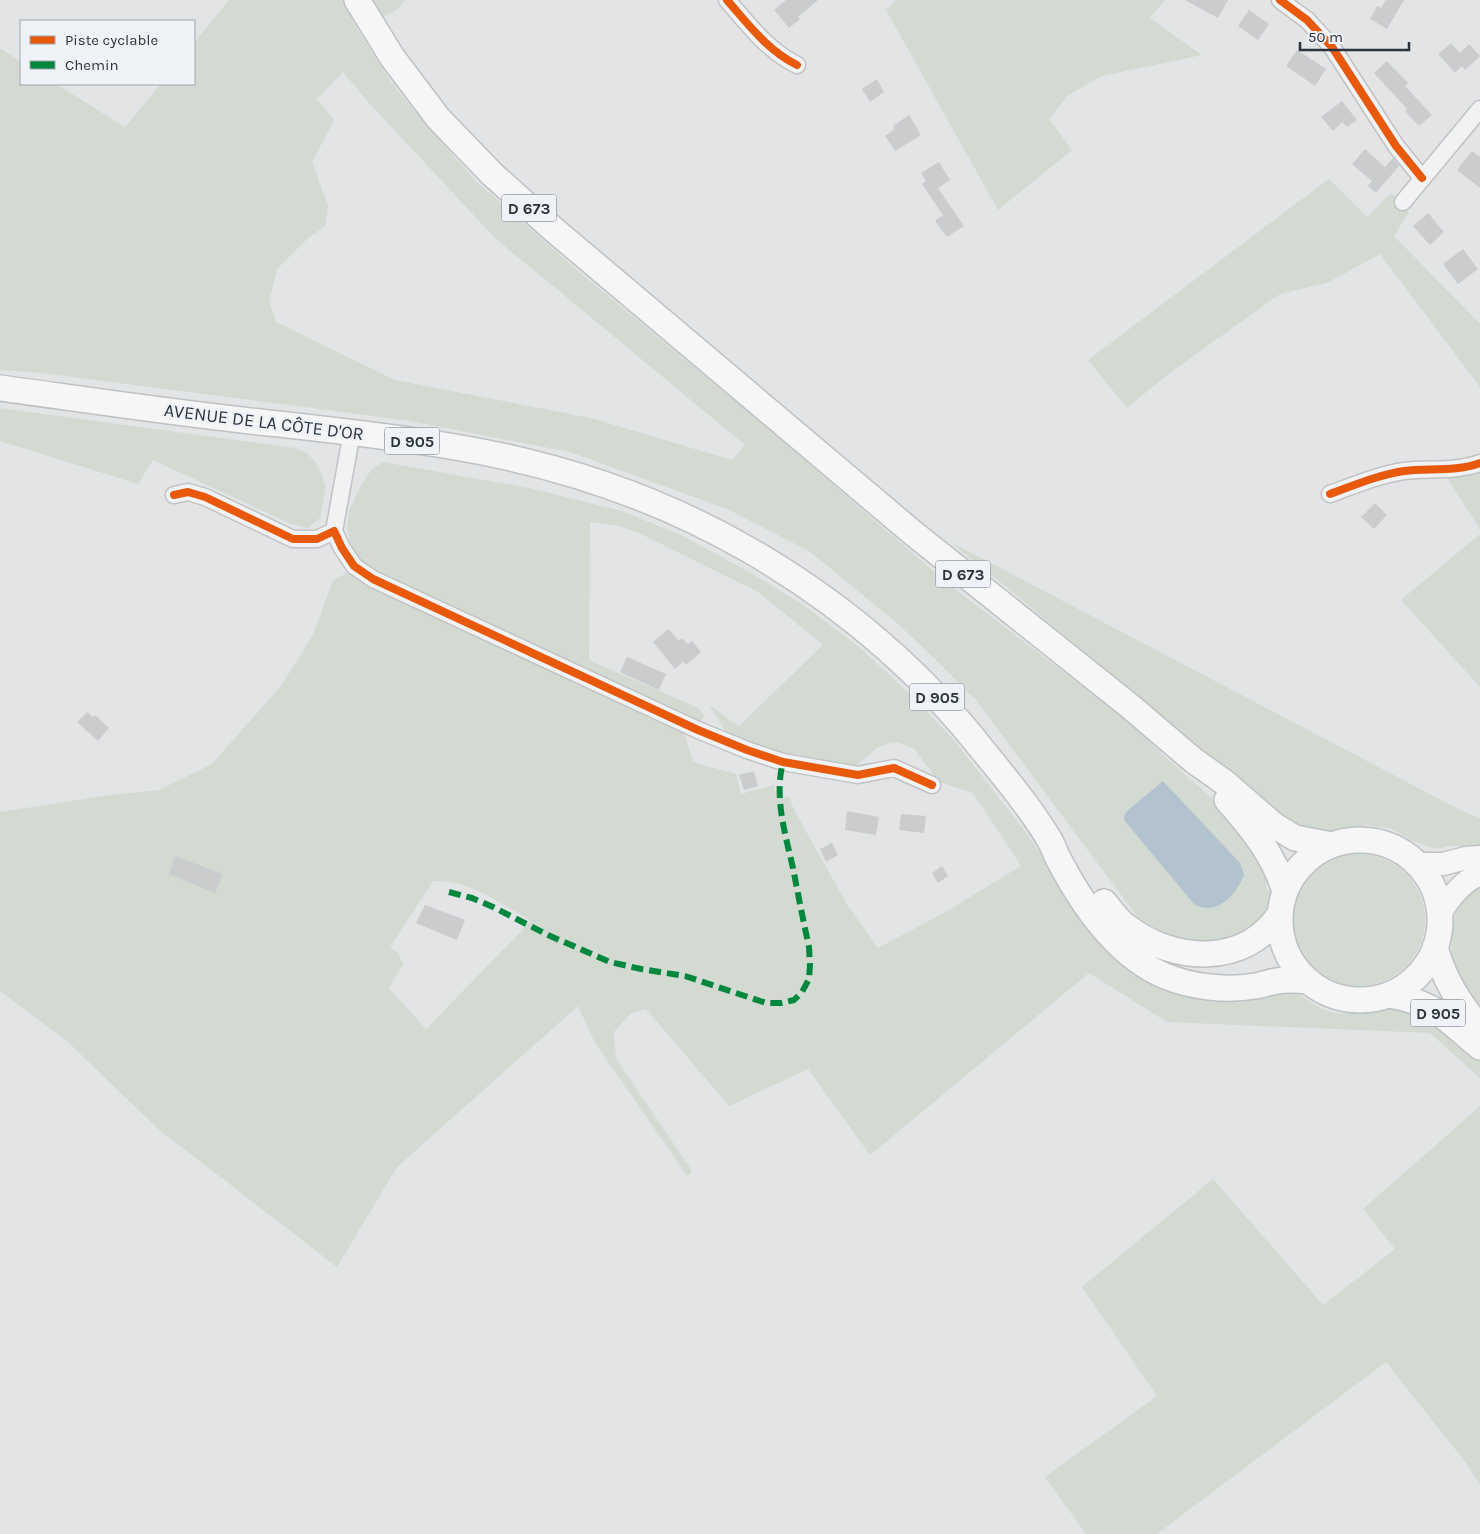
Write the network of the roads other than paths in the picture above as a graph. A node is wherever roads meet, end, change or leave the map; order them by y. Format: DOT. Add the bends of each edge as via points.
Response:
graph roads {
  1 [pos="358,0"];
  2 [pos="727,0"];
  3 [pos="1280,0"];
  4 [pos="797,65"];
  5 [pos="1480,110"];
  6 [pos="1422,178"];
  7 [pos="1403,202"];
  8 [pos="0,388"];
  9 [pos="352,432"];
  10 [pos="1480,463"];
  11 [pos="1330,494"];
  12 [pos="174,495"];
  13 [pos="334,531"];
  14 [pos="1193,760"];
  15 [pos="932,785"];
  16 [pos="1049,839"];
  17 [pos="1332,845"];
  18 [pos="1480,857"];
  19 [pos="1416,864"];
  20 [pos="1480,874"];
  21 [pos="1282,903"];
  22 [pos="1439,915"];
  23 [pos="1435,947"];
  24 [pos="1308,981"];
  25 [pos="1388,995"];
  26 [pos="1480,1029"];
  27 [pos="1480,1047"];
  1 -- 14 [label="main road, D 673" via="392,58 422,99 513,193 913,533"];
  2 -- 4 [label="street" via="770,48"];
  3 -- 6 [label="street" via="1307,20 1332,47 1396,146"];
  5 -- 6 [label="street"];
  6 -- 7 [label="street"];
  8 -- 9 [label="main road, AVENUE DE LA CÔTE D'OR / D 905" via="163,411"];
  9 -- 13 [label="street"];
  9 -- 16 [label="main road, AVENUE DE LA CÔTE D'OR / D 905" via="456,447 569,474 653,502 750,550 844,614 920,680 984,750"];
  10 -- 11 [label="street" via="1384,475"];
  12 -- 13 [label="street" via="188,492 205,497 293,539 317,538"];
  13 -- 15 [label="street" via="354,566 373,579 698,730 783,762 858,776 894,768"];
  14 -- 17 [label="main road, D 673" via="1285,833 1308,842"];
  14 -- 21 [label="main road, D 673" via="1272,858 1278,868"];
  16 -- 21 [label="main road, AVENUE DE LA CÔTE D'OR / D 905" via="1067,854 1126,927 1164,947 1201,955 1234,950 1249,944 1274,923"];
  16 -- 24 [label="main road, AVENUE DE LA CÔTE D'OR / D 905" via="1105,930 1128,954 1161,974 1197,985 1227,988 1254,987 1274,981"];
  17 -- 19 [label="main road" via="1358,840 1383,844 1407,855"];
  17 -- 21 [label="main road" via="1303,863 1293,876"];
  18 -- 19 [label="main road" via="1443,864"];
  19 -- 22 [label="main road" via="1430,882"];
  20 -- 22 [label="main road" via="1463,884"];
  21 -- 24 [label="main road" via="1281,935 1288,956"];
  22 -- 23 [label="main road"];
  23 -- 25 [label="main road" via="1412,981"];
  23 -- 26 [label="main road, D 905" via="1452,991"];
  24 -- 25 [label="main road" via="1337,997 1372,999"];
  25 -- 27 [label="main road, D 905" via="1420,1002 1433,1009"];
}
